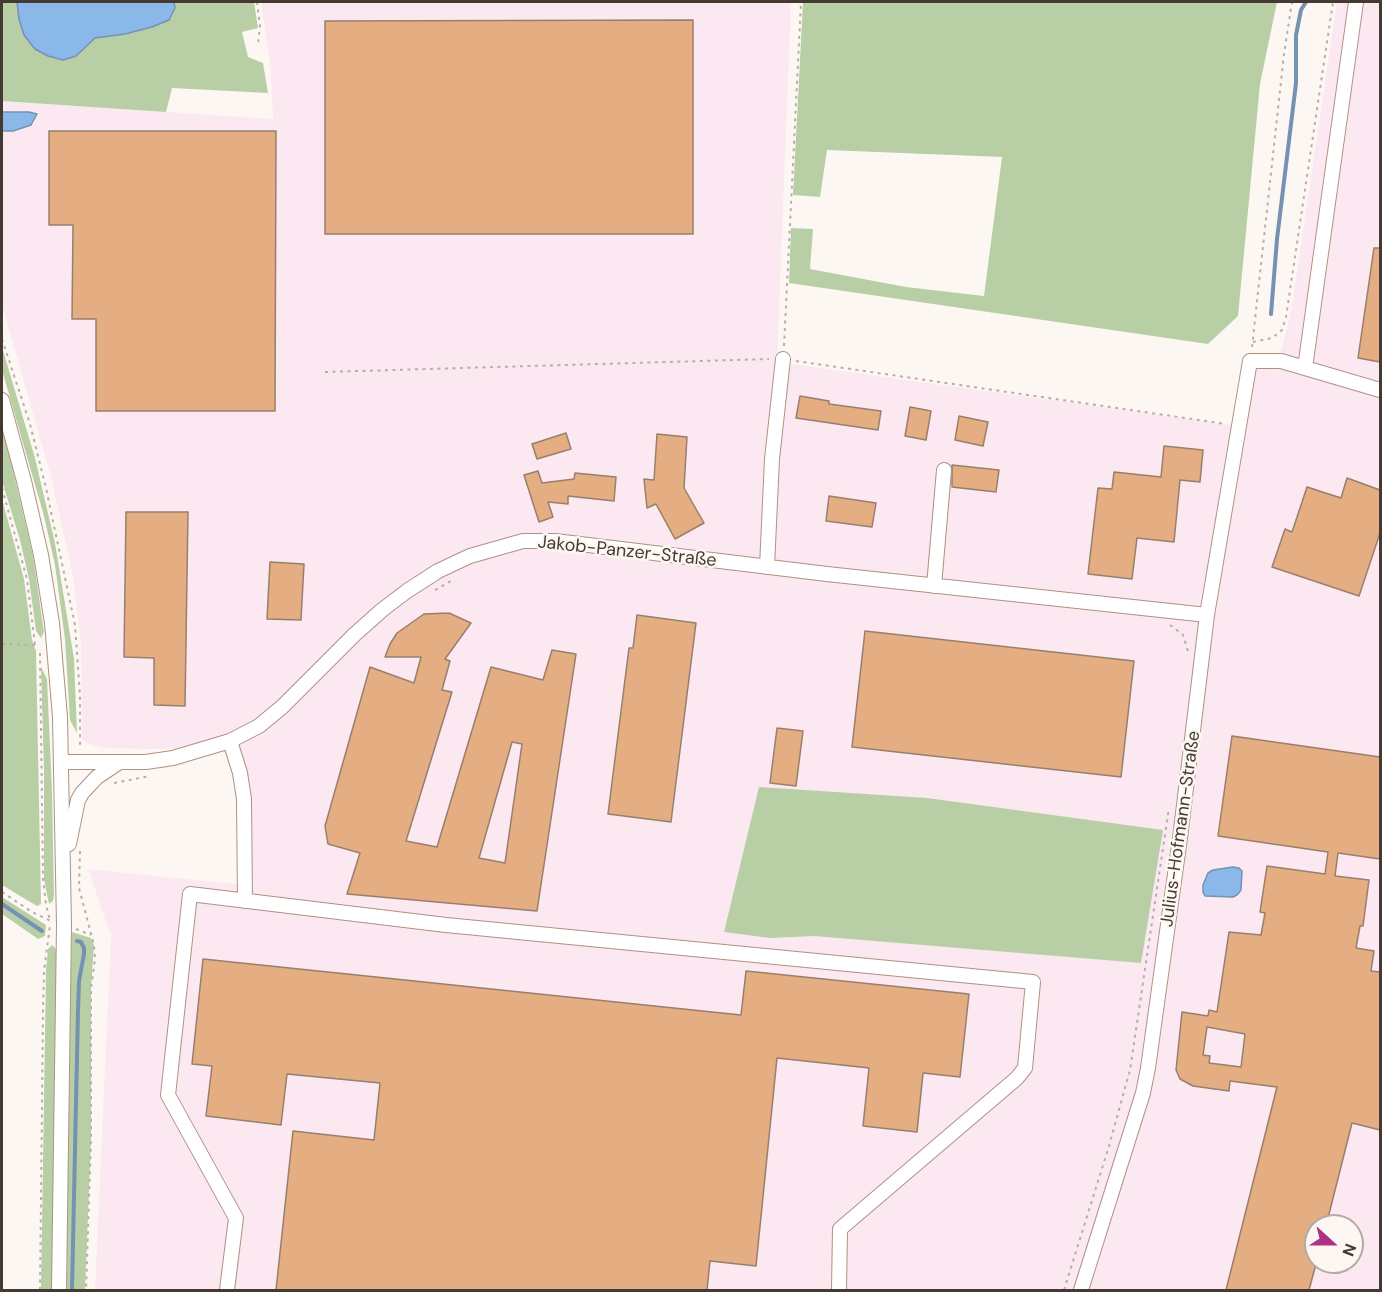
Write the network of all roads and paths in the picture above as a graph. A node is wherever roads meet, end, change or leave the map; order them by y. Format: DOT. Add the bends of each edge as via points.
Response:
graph roads {
  1 [pos="257,2"];
  2 [pos="801,2"];
  3 [pos="1292,2"];
  4 [pos="1332,2"];
  5 [pos="1356,2"];
  6 [pos="258,45"];
  7 [pos="1253,342"];
  8 [pos="783,359"];
  9 [pos="1250,361"];
  10 [pos="1305,368"];
  11 [pos="1380,390"];
  12 [pos="2,400"];
  13 [pos="945,470"];
  14 [pos="2,488"];
  15 [pos="767,567"];
  16 [pos="451,581"];
  17 [pos="934,586"];
  18 [pos="430,593"];
  19 [pos="1207,615"];
  20 [pos="1170,625"];
  21 [pos="2,645"];
  22 [pos="35,645"];
  23 [pos="1189,656"];
  24 [pos="230,741"];
  25 [pos="61,762"];
  26 [pos="118,763"];
  27 [pos="157,775"];
  28 [pos="106,784"];
  29 [pos="1170,803"];
  30 [pos="81,847"];
  31 [pos="63,872"];
  32 [pos="2,892"];
  33 [pos="245,901"];
  34 [pos="50,920"];
  35 [pos="64,925"];
  36 [pos="40,1290"];
  37 [pos="59,1290"];
  38 [pos="86,1290"];
  39 [pos="227,1290"];
  40 [pos="839,1290"];
  41 [pos="1064,1290"];
  42 [pos="1081,1290"];
  1 -- 6 [label="path"];
  2 -- 8 [label="path"];
  3 -- 7 [label="path"];
  4 -- 7 [label="path" via="1286,317 1282,330 1272,338"];
  5 -- 10 [label="street"];
  7 -- 9 [label="path"];
  8 -- 15 [label="street" via="772,459"];
  9 -- 10 [label="street" via="1281,361"];
  9 -- 19 [label="street, Julius-Hofmann-Straße"];
  10 -- 11 [label="street"];
  12 -- 25 [label="street" via="48,589"];
  13 -- 17 [label="street"];
  14 -- 22 [label="path" via="27,579"];
  15 -- 17 [label="street, Jakob-Panzer-Straße"];
  15 -- 24 [label="street, Jakob-Panzer-Straße" via="541,540 470,556 438,571 382,610 282,707 259,726"];
  16 -- 18 [label="path"];
  17 -- 19 [label="street, Jakob-Panzer-Straße"];
  19 -- 42 [label="street, Julius-Hofmann-Straße" via="1148,1068"];
  20 -- 23 [label="path" via="1183,635"];
  21 -- 22 [label="path"];
  22 -- 34 [label="path" via="40,645 43,878"];
  24 -- 26 [label="street, Jakob-Panzer-Straße" via="173,758"];
  24 -- 33 [label="street" via="244,799"];
  25 -- 26 [label="street, Jakob-Panzer-Straße"];
  25 -- 31 [label="street"];
  26 -- 31 [label="street" via="96,777 78,800"];
  27 -- 28 [label="path"];
  29 -- 41 [label="path" via="1130,1070"];
  30 -- 38 [label="path" via="79,888 95,959 91,988"];
  31 -- 35 [label="street"];
  32 -- 34 [label="path"];
  33 -- 39 [label="street" via="190,894 168,1095 236,1218"];
  33 -- 40 [label="street" via="446,925 1033,982 1025,1068 840,1229"];
  34 -- 35 [label="path"];
  34 -- 36 [label="path" via="44,971"];
  35 -- 37 [label="street"];
}
